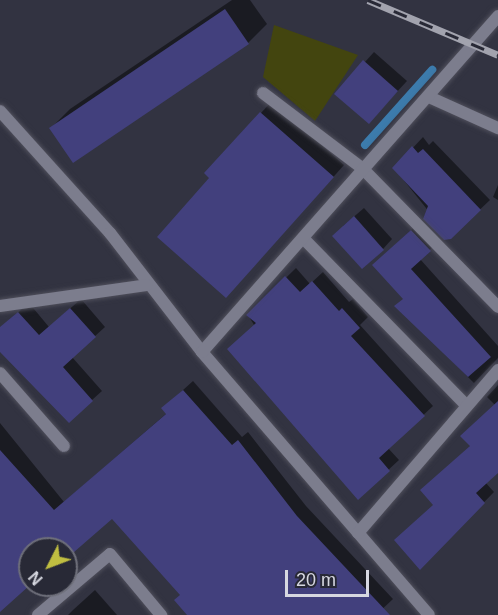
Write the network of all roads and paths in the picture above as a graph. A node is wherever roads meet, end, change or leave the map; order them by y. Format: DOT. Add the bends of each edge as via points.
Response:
graph roads {
  1 [pos="498,16"];
  2 [pos="263,93"];
  3 [pos="429,97"];
  4 [pos="0,111"];
  5 [pos="498,128"];
  6 [pos="363,169"];
  7 [pos="303,238"];
  8 [pos="147,285"];
  9 [pos="0,306"];
  10 [pos="498,307"];
  11 [pos="202,352"];
  12 [pos="498,370"];
  13 [pos="0,373"];
  14 [pos="466,405"];
  15 [pos="64,446"];
  16 [pos="358,532"];
  17 [pos="38,615"];
  18 [pos="161,615"];
  19 [pos="429,615"];
  1 -- 3 [label="street"];
  2 -- 6 [label="street"];
  3 -- 5 [label="street"];
  3 -- 6 [label="street"];
  4 -- 8 [label="street" via="110,233"];
  6 -- 7 [label="street"];
  6 -- 10 [label="street"];
  7 -- 11 [label="street"];
  7 -- 14 [label="street"];
  8 -- 9 [label="street"];
  8 -- 11 [label="street"];
  11 -- 16 [label="street"];
  12 -- 14 [label="street"];
  13 -- 15 [label="street"];
  14 -- 16 [label="street"];
  16 -- 19 [label="street"];
  17 -- 18 [label="street" via="110,554"];
}
